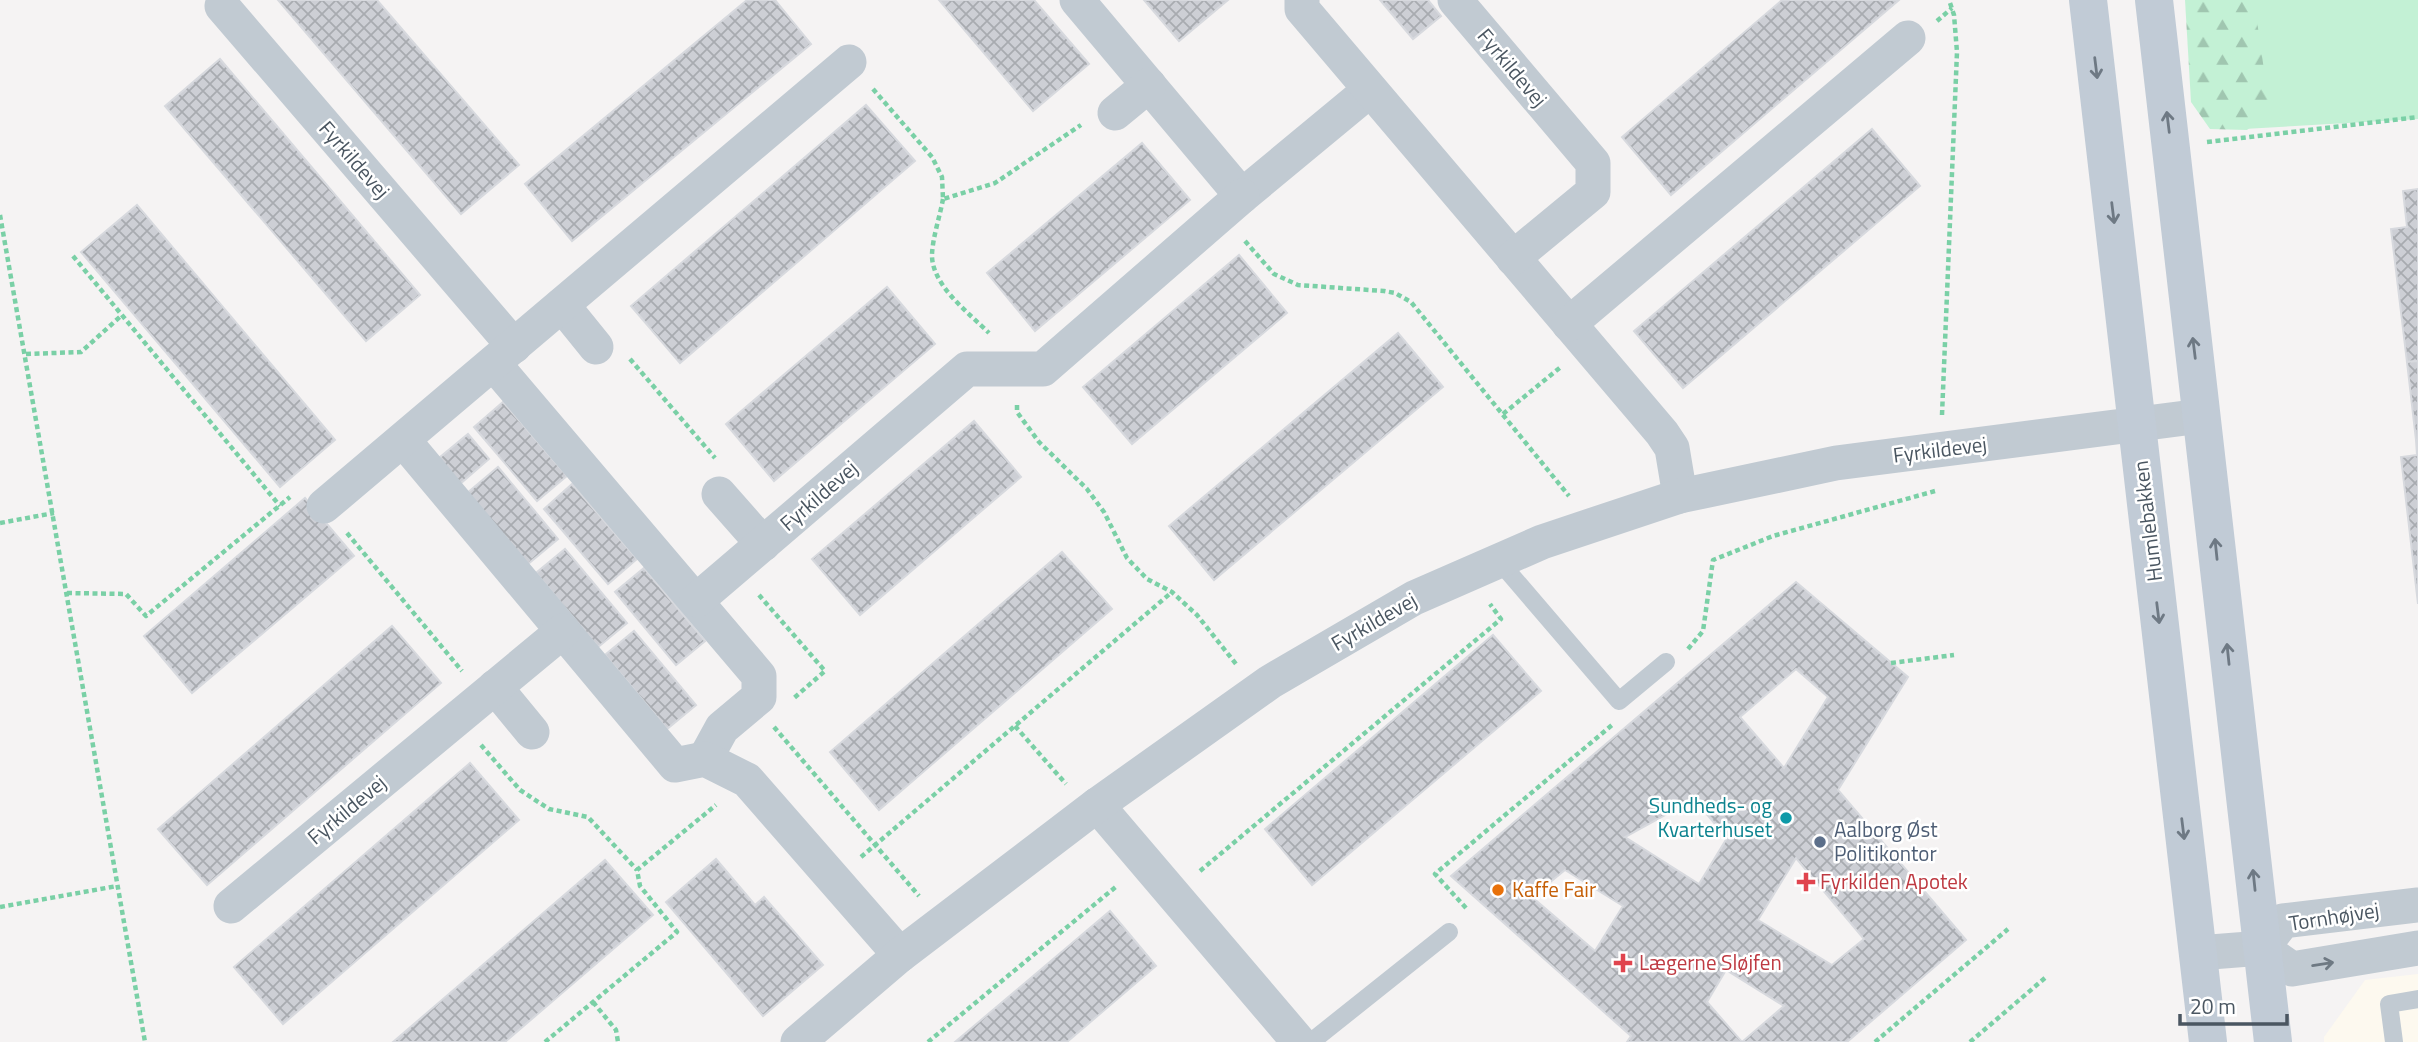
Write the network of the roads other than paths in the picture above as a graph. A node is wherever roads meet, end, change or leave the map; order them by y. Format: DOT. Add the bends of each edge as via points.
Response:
graph roads {
  1 [pos="1077,0"];
  2 [pos="1302,0"];
  3 [pos="1455,0"];
  4 [pos="2088,0"];
  5 [pos="2154,0"];
  6 [pos="222,6"];
  7 [pos="1908,38"];
  8 [pos="849,62"];
  9 [pos="1149,85"];
  10 [pos="1370,90"];
  11 [pos="1115,113"];
  12 [pos="1232,205"];
  13 [pos="1513,258"];
  14 [pos="562,305"];
  15 [pos="1578,334"];
  16 [pos="612,352"];
  17 [pos="504,355"];
  18 [pos="2202,416"];
  19 [pos="2137,424"];
  20 [pos="404,441"];
  21 [pos="719,494"];
  22 [pos="1680,496"];
  23 [pos="324,506"];
  24 [pos="764,544"];
  25 [pos="1499,561"];
  26 [pos="697,600"];
  27 [pos="563,631"];
  28 [pos="1666,662"];
  29 [pos="479,701"];
  30 [pos="531,732"];
  31 [pos="705,759"];
  32 [pos="1093,808"];
  33 [pos="2418,905"];
  34 [pos="231,906"];
  35 [pos="1448,932"];
  36 [pos="2262,948"];
  37 [pos="2418,948"];
  38 [pos="2198,953"];
  39 [pos="900,955"];
  40 [pos="2418,999"];
  41 [pos="798,1042"];
  42 [pos="1299,1042"];
  43 [pos="1311,1042"];
  44 [pos="2208,1042"];
  45 [pos="2273,1042"];
  46 [pos="2394,1042"];
  1 -- 9 [label="street"];
  2 -- 10 [label="street" via="1302,9"];
  3 -- 13 [label="street, Fyrkildevej" via="1593,163 1593,192"];
  4 -- 19 [label="street, Humlebakken, one-way"];
  18 -- 5 [label="street, one-way"];
  6 -- 17 [label="street, Fyrkildevej"];
  7 -- 15 [label="street"];
  8 -- 14 [label="street"];
  9 -- 11 [label="street"];
  9 -- 12 [label="street"];
  10 -- 12 [label="street, Fyrkildevej"];
  10 -- 13 [label="street"];
  12 -- 24 [label="street, Fyrkildevej" via="1043,369 967,369"];
  13 -- 15 [label="street"];
  14 -- 16 [label="street"];
  14 -- 17 [label="street"];
  15 -- 22 [label="street" via="1672,448"];
  17 -- 20 [label="street"];
  17 -- 26 [label="street, Fyrkildevej"];
  18 -- 19 [label="street, Fyrkildevej"];
  36 -- 18 [label="street, one-way"];
  19 -- 22 [label="street, Fyrkildevej" via="1836,463"];
  19 -- 38 [label="street, Humlebakken, one-way"];
  20 -- 23 [label="street"];
  20 -- 27 [label="street"];
  21 -- 24 [label="street, Fyrkildevej"];
  22 -- 25 [label="street, Fyrkildevej"];
  24 -- 26 [label="street, Fyrkildevej"];
  25 -- 28 [label="lane" via="1619,701"];
  25 -- 32 [label="street, Fyrkildevej" via="1414,598 1258,691"];
  26 -- 31 [label="street, Fyrkildevej" via="759,676 759,697 722,728"];
  27 -- 29 [label="street, Fyrkildevej"];
  27 -- 31 [label="street" via="675,765"];
  29 -- 30 [label="street"];
  29 -- 34 [label="street, Fyrkildevej"];
  31 -- 39 [label="street" via="747,780"];
  32 -- 39 [label="street, Fyrkildevej"];
  32 -- 42 [label="street"];
  33 -- 36 [label="street, Tornhøjvej" via="2283,921"];
  35 -- 43 [label="lane"];
  36 -- 37 [label="street, Tornhøjvej, one-way" via="2292,969"];
  36 -- 38 [label="street, Tornhøjvej"];
  36 -- 45 [label="street"];
  38 -- 44 [label="street, Humlebakken"];
  39 -- 41 [label="street, Fyrkildevej"];
  40 -- 46 [label="lane" via="2389,1004"];
}
